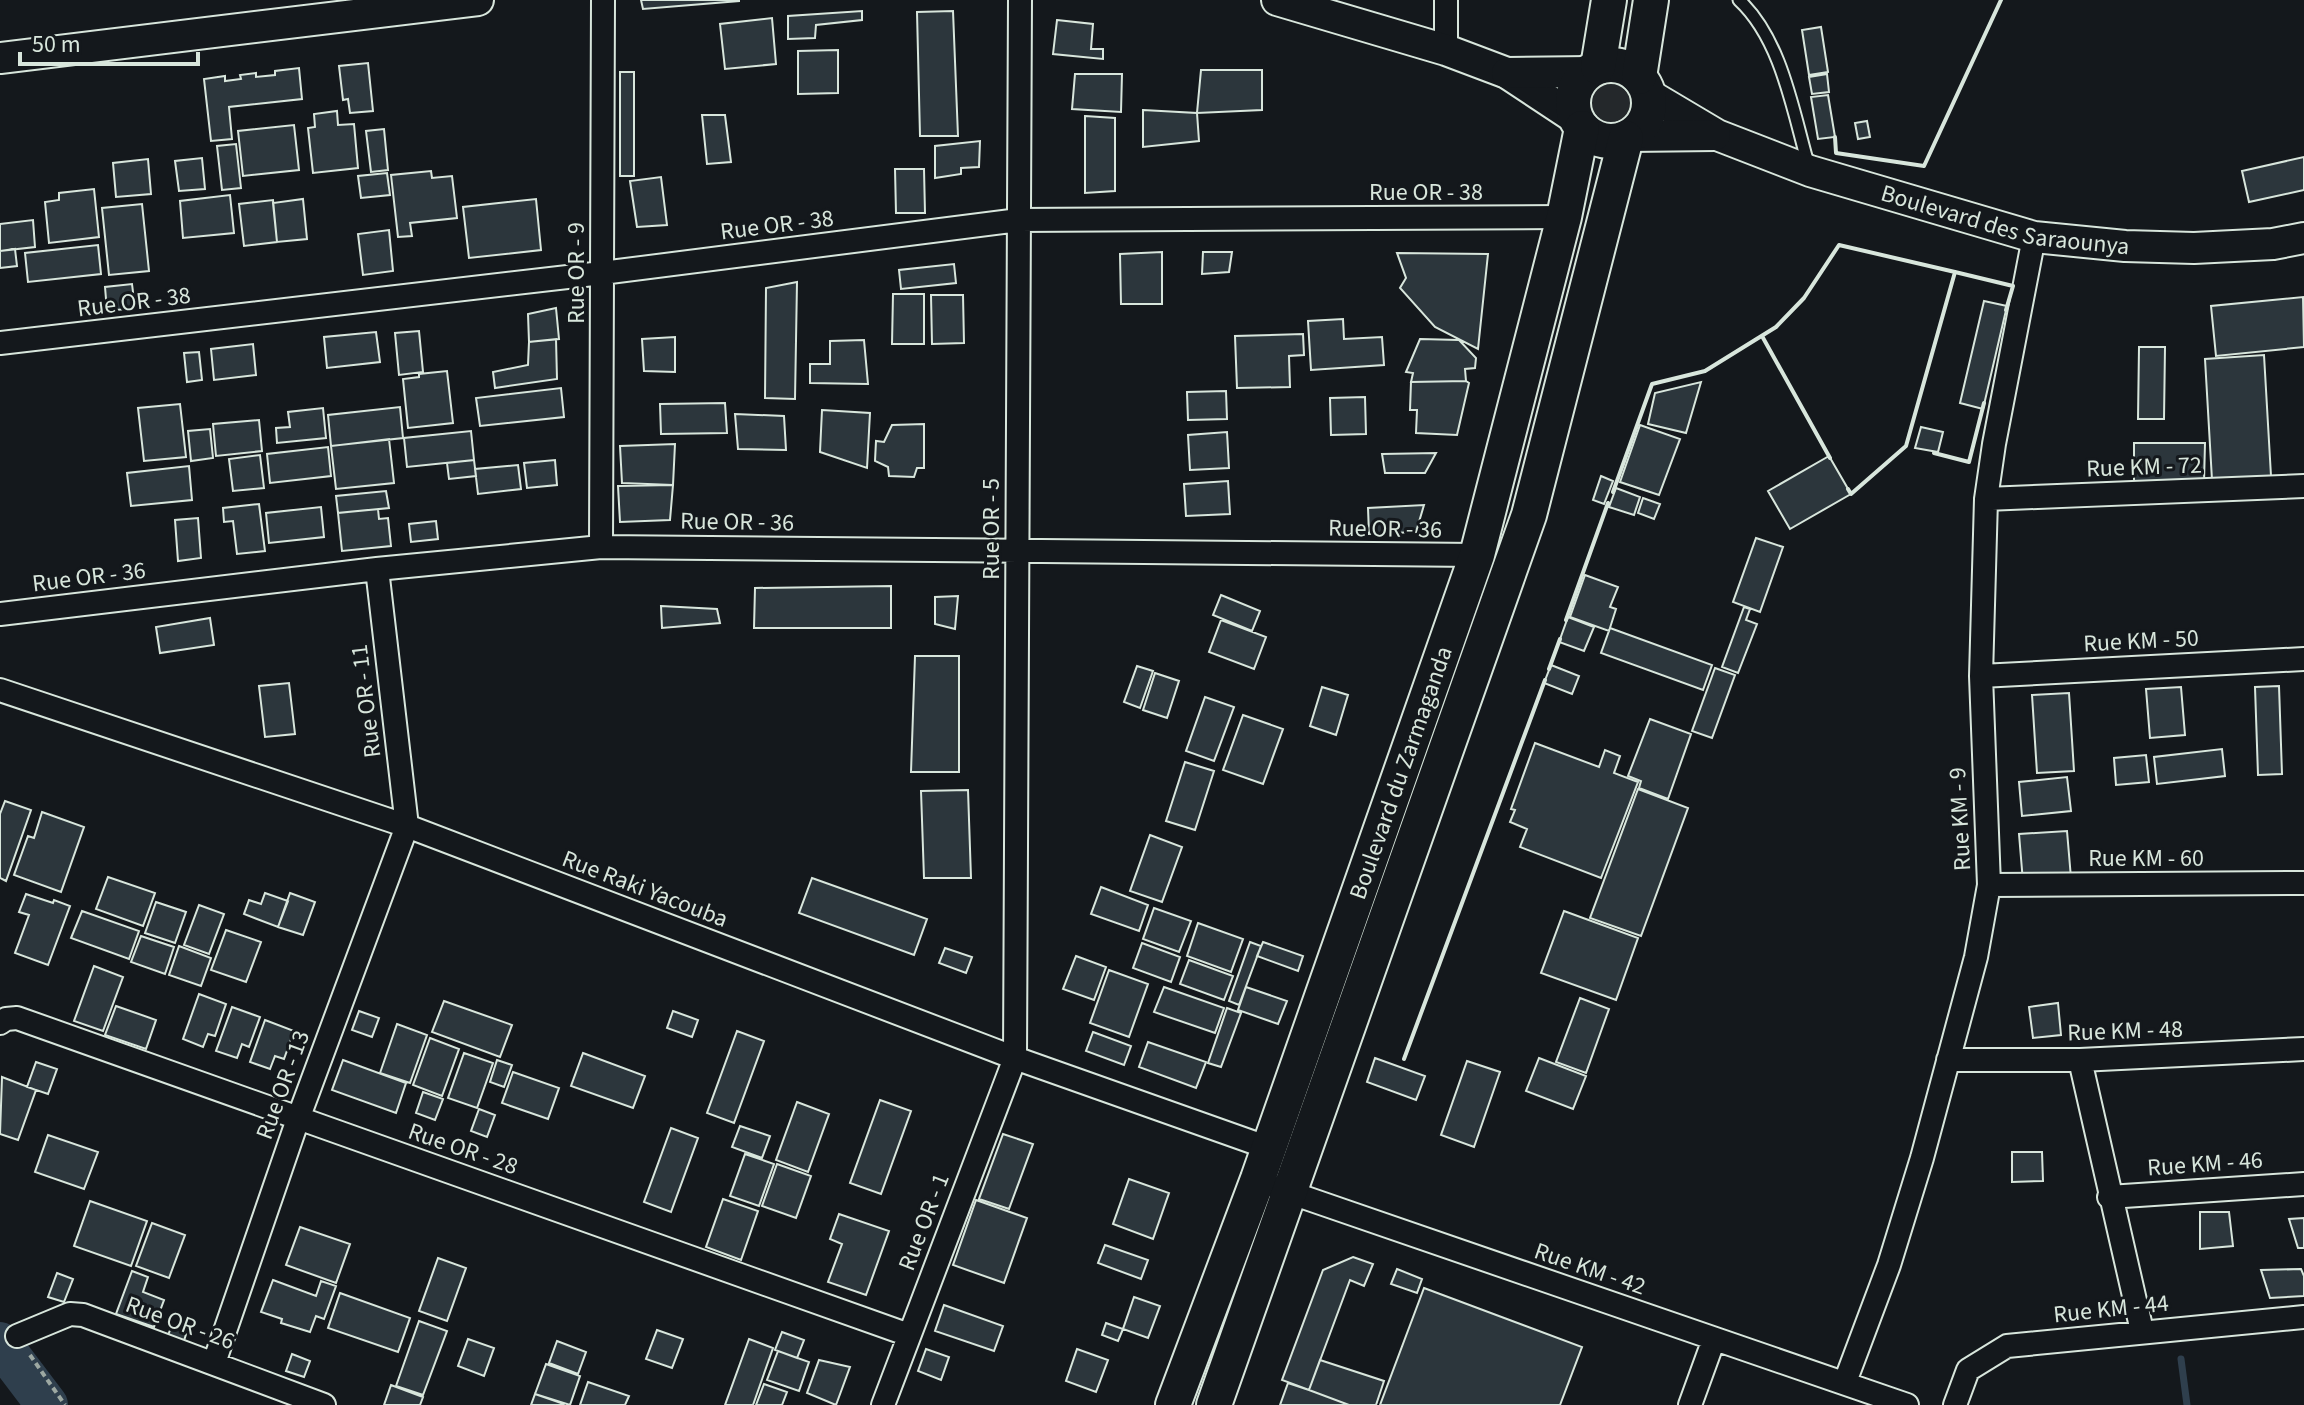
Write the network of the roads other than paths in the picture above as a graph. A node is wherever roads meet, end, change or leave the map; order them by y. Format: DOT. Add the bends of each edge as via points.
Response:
graph roads {
  1 [pos="478,0"];
  2 [pos="603,0"];
  3 [pos="1020,0"];
  4 [pos="1277,0"];
  5 [pos="1446,0"];
  6 [pos="1609,0"];
  7 [pos="1651,0"];
  8 [pos="1739,0"];
  9 [pos="362,7"];
  10 [pos="1446,50"];
  11 [pos="0,58"];
  12 [pos="1594,70"];
  13 [pos="1507,73"];
  14 [pos="1643,86"];
  15 [pos="1578,123"];
  16 [pos="1717,135"];
  17 [pos="1628,137"];
  18 [pos="1810,171"];
  19 [pos="1564,217"];
  20 [pos="1019,220"];
  21 [pos="2034,237"];
  22 [pos="2304,238"];
  23 [pos="602,273"];
  24 [pos="0,343"];
  25 [pos="2304,486"];
  26 [pos="1986,499"];
  27 [pos="601,547"];
  28 [pos="1017,551"];
  29 [pos="1477,555"];
  30 [pos="377,569"];
  31 [pos="0,613"];
  32 [pos="2304,659"];
  33 [pos="1981,676"];
  34 [pos="0,690"];
  35 [pos="407,826"];
  36 [pos="2304,883"];
  37 [pos="1989,885"];
  38 [pos="0,1023"];
  39 [pos="2304,1049"];
  40 [pos="1015,1058"];
  41 [pos="1948,1060"];
  42 [pos="2080,1060"];
  43 [pos="298,1119"];
  44 [pos="1263,1163"];
  45 [pos="2304,1184"];
  46 [pos="1289,1193"];
  47 [pos="2109,1197"];
  48 [pos="2304,1317"];
  49 [pos="2142,1331"];
  50 [pos="909,1335"];
  51 [pos="17,1336"];
  52 [pos="1714,1339"];
  53 [pos="214,1363"];
  54 [pos="1845,1382"];
  55 [pos="324,1405"];
  56 [pos="883,1405"];
  57 [pos="1173,1405"];
  58 [pos="1214,1405"];
  59 [pos="1690,1405"];
  60 [pos="1907,1405"];
  61 [pos="1955,1405"];
  1 -- 9 [label="main road"];
  2 -- 23 [label="street, Rue OR - 9"];
  3 -- 20 [label="street, Rue OR - 5"];
  4 -- 10 [label="main road"];
  5 -- 10 [label="street"];
  6 -- 12 [label="main road"];
  7 -- 14 [label="main road"];
  8 -- 18 [label="lane" via="1754,14 1776,60"];
  9 -- 11 [label="main road"];
  10 -- 13 [label="main road"];
  12 -- 13 [label="main road"];
  12 -- 14 [label="main road" via="1620,67"];
  12 -- 15 [label="main road" via="1576,87"];
  13 -- 15 [label="main road"];
  14 -- 16 [label="main road, Boulevard des Saraounya"];
  14 -- 17 [label="main road" via="1649,104 1644,122"];
  15 -- 17 [label="main road" via="1602,141"];
  15 -- 19 [label="main road, Boulevard du Zarmaganda"];
  16 -- 17 [label="main road, Boulevard des Saraounya"];
  16 -- 18 [label="main road, Boulevard des Saraounya"];
  17 -- 46 [label="main road, Boulevard du Zarmaganda" via="1529,515"];
  18 -- 21 [label="main road, Boulevard des Saraounya"];
  19 -- 20 [label="street, Rue OR - 38"];
  19 -- 29 [label="main road, Boulevard du Zarmaganda"];
  20 -- 23 [label="street, Rue OR - 38"];
  20 -- 28 [label="street, Rue OR - 5"];
  21 -- 22 [label="main road, Boulevard des Saraounya" via="2194,248"];
  21 -- 26 [label="street, Rue KM - 9"];
  23 -- 24 [label="street, Rue OR - 38"];
  23 -- 27 [label="street, Rue OR - 9"];
  25 -- 26 [label="street, Rue KM - 72"];
  26 -- 33 [label="street, Rue KM - 9"];
  27 -- 28 [label="street, Rue OR - 36"];
  27 -- 30 [label="street, Rue OR - 36"];
  28 -- 29 [label="street, Rue OR - 36"];
  28 -- 40 [label="street, Rue OR - 5"];
  29 -- 44 [label="main road, Boulevard du Zarmaganda"];
  30 -- 31 [label="street, Rue OR - 36"];
  30 -- 35 [label="street, Rue OR - 11"];
  32 -- 33 [label="street, Rue KM - 50"];
  33 -- 37 [label="street, Rue KM - 9"];
  34 -- 35 [label="street, Rue Raki Yacouba"];
  35 -- 40 [label="street, Rue Raki Yacouba"];
  35 -- 43 [label="street, Rue OR - 13"];
  36 -- 37 [label="street, Rue KM - 60"];
  37 -- 41 [label="street, Rue KM - 9"];
  38 -- 43 [label="street, Rue OR - 28" via="17,1018"];
  39 -- 42 [label="street, Rue KM - 48"];
  40 -- 44 [label="street, Rue Raki Yacouba"];
  40 -- 50 [label="street, Rue OR - 1"];
  41 -- 42 [label="street, Rue KM - 48"];
  41 -- 54 [label="street, Rue KM - 9" via="1889,1265"];
  42 -- 47 [label="street"];
  43 -- 50 [label="street, Rue OR - 28"];
  43 -- 53 [label="street, Rue OR - 13"];
  44 -- 46 [label="street, Rue KM - 42"];
  44 -- 57 [label="main road, Boulevard du Zarmaganda"];
  45 -- 47 [label="street, Rue KM - 46"];
  46 -- 52 [label="street, Rue KM - 42"];
  46 -- 58 [label="main road, Boulevard du Zarmaganda"];
  47 -- 49 [label="street"];
  48 -- 49 [label="street, Rue KM - 44"];
  49 -- 61 [label="street, Rue KM - 44" via="2007,1346 1968,1370"];
  50 -- 56 [label="street, Rue OR - 1"];
  51 -- 53 [label="street, Rue OR - 26" via="78,1314"];
  52 -- 54 [label="street, Rue KM - 42"];
  52 -- 59 [label="street"];
  53 -- 55 [label="street, Rue OR - 26"];
  54 -- 60 [label="street, Rue KM - 42"];
}
